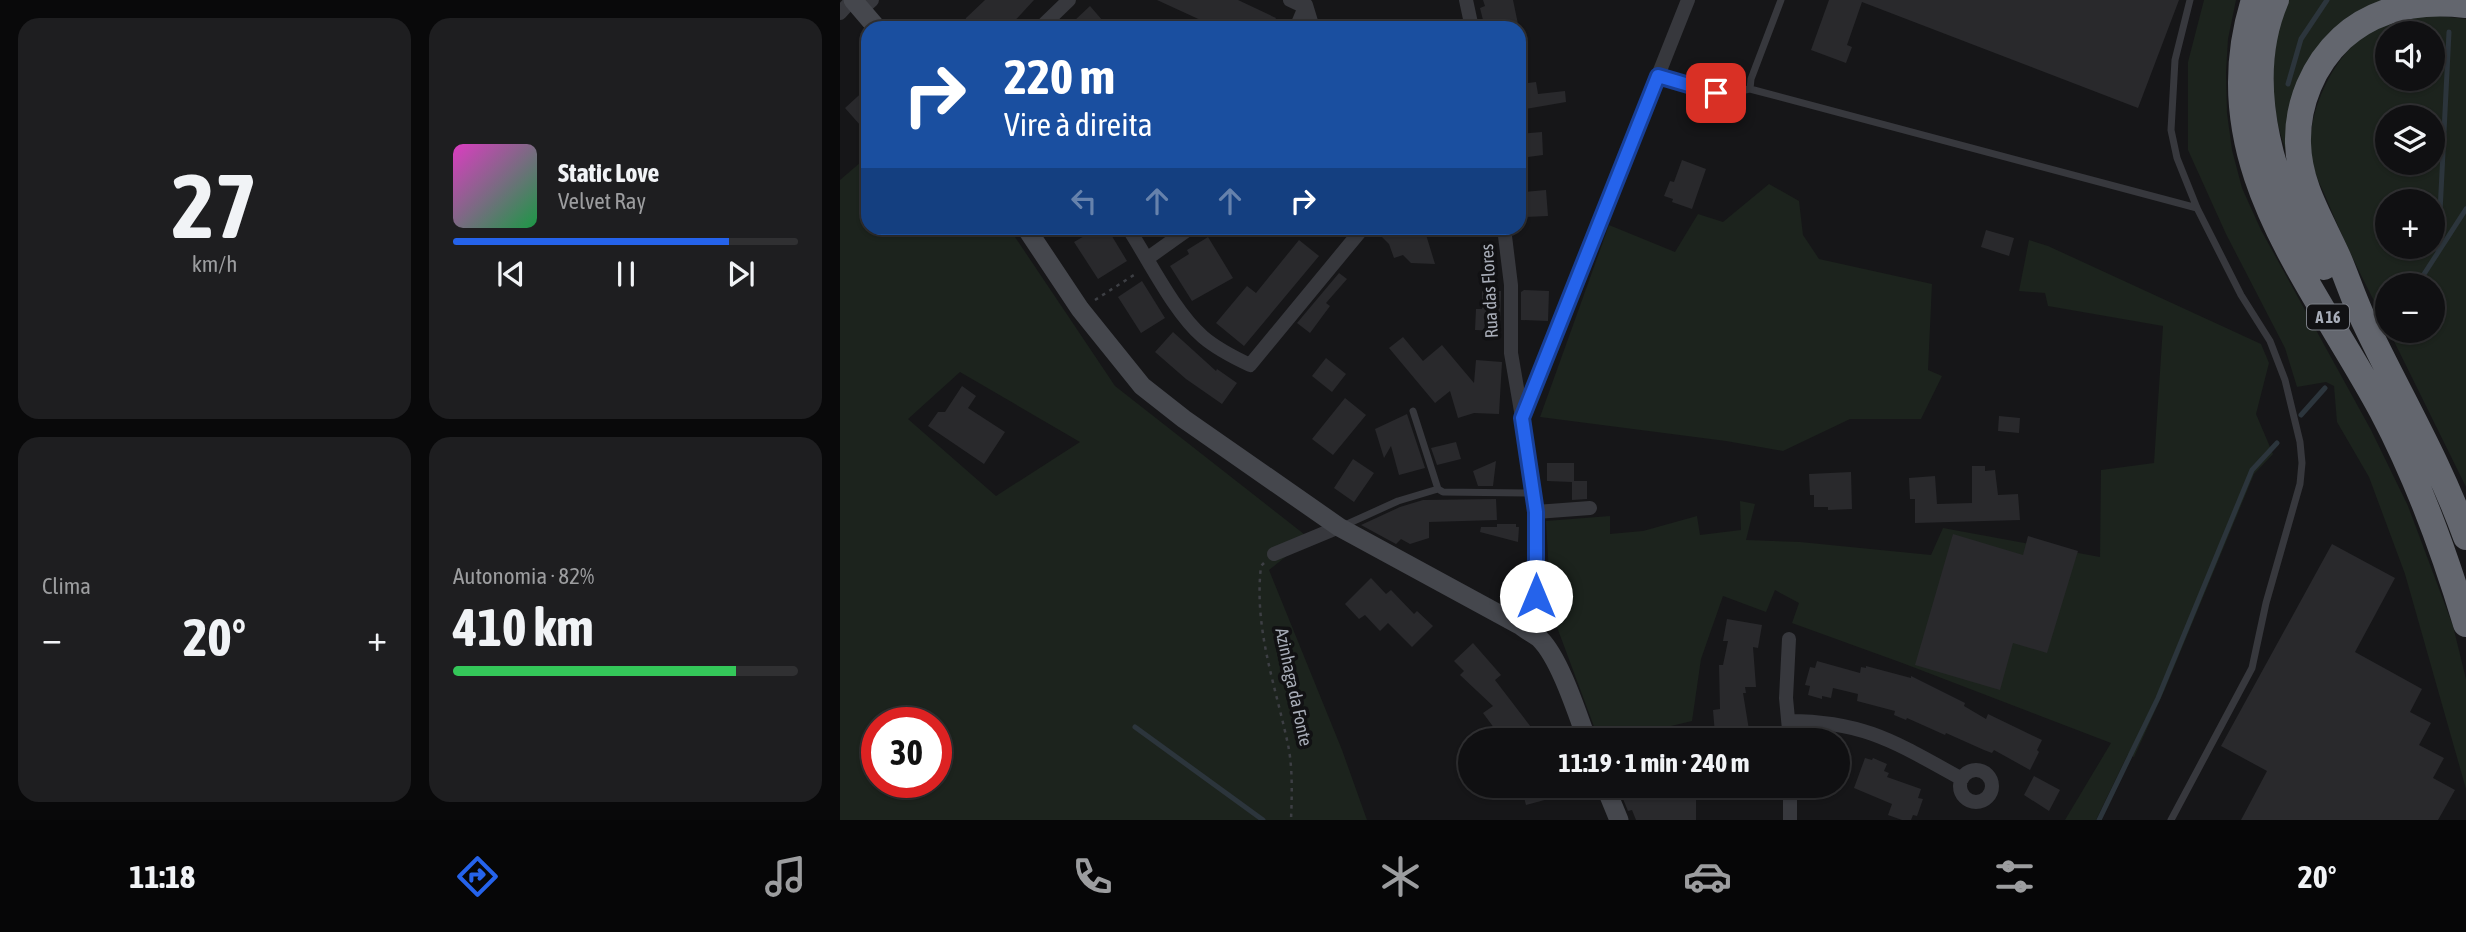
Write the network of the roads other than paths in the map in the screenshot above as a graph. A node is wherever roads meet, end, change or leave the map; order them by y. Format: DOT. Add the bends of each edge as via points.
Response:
graph roads {
  1 [pos="1069,0"];
  2 [pos="1290,0"];
  3 [pos="1466,0"];
  4 [pos="1688,0"];
  5 [pos="1781,0"];
  6 [pos="2190,0"];
  7 [pos="2253,0"];
  8 [pos="2276,0"];
  9 [pos="860,2"];
  10 [pos="1306,4"];
  11 [pos="2466,5"];
  12 [pos="840,13"];
  13 [pos="872,21"];
  14 [pos="1047,21"];
  15 [pos="1299,21"];
  16 [pos="1311,21"];
  17 [pos="1470,21"];
  18 [pos="1658,76"];
  19 [pos="1750,89"];
  20 [pos="2197,208"];
  21 [pos="1031,235"];
  22 [pos="1132,235"];
  23 [pos="1181,235"];
  24 [pos="1357,235"];
  25 [pos="1505,235"];
  26 [pos="1149,261"];
  27 [pos="2362,319"];
  28 [pos="1413,411"];
  29 [pos="1522,418"];
  30 [pos="1438,489"];
  31 [pos="1532,493"];
  32 [pos="1590,508"];
  33 [pos="1536,512"];
  34 [pos="1339,527"];
  35 [pos="2466,537"];
  36 [pos="1274,554"];
  37 [pos="2466,624"];
  38 [pos="1540,639"];
  39 [pos="1789,639"];
  40 [pos="1789,721"];
  41 [pos="1582,728"];
  42 [pos="1789,728"];
  43 [pos="1962,779"];
  44 [pos="1610,798"];
  45 [pos="1790,798"];
  46 [pos="1619,820"];
  47 [pos="1790,820"];
  48 [pos="2171,820"];
  1 -- 14 [label="street"];
  2 -- 10 [label="street"];
  3 -- 17 [label="street"];
  4 -- 18 [label="street"];
  5 -- 19 [label="lane"];
  6 -- 20 [label="lane" via="2175,60 2171,130"];
  7 -- 37 [label="highway, A 16" via="2245,26 2239,96 2263,196 2398,445 2441,546"];
  8 -- 27 [label="highway, A 16" via="2261,65 2266,135 2303,230"];
  9 -- 12 [label="street"];
  9 -- 13 [label="main road"];
  10 -- 15 [label="street"];
  10 -- 16 [label="street"];
  11 -- 27 [label="highway, A 16" via="2405,6 2362,23 2324,58 2304,99 2298,145 2302,176"];
  18 -- 19 [label="lane" via="1716,93"];
  18 -- 29 [label="street"];
  19 -- 20 [label="lane"];
  20 -- 48 [label="lane" via="2270,341 2285,380 2302,463 2252,668"];
  21 -- 34 [label="main road" via="1080,309 1142,386"];
  22 -- 26 [label="street"];
  23 -- 26 [label="street"];
  24 -- 26 [label="street" via="1250,365 1222,352 1201,335 1181,313"];
  25 -- 29 [label="street, Rua das Flores" via="1511,285 1511,353"];
  27 -- 35 [label="highway, A 16" via="2436,462"];
  28 -- 30 [label="lane"];
  29 -- 31 [label="street, Rua das Flores"];
  30 -- 31 [label="lane"];
  30 -- 34 [label="lane"];
  31 -- 33 [label="street, Rua das Flores"];
  32 -- 33 [label="street"];
  33 -- 38 [label="street, Rua das Flores"];
  34 -- 36 [label="street"];
  34 -- 38 [label="main road"];
  38 -- 41 [label="main road"];
  39 -- 40 [label="street"];
  40 -- 42 [label="street"];
  40 -- 43 [label="street" via="1821,721 1875,733"];
  44 -- 46 [label="main road"];
  45 -- 47 [label="street"];
}
